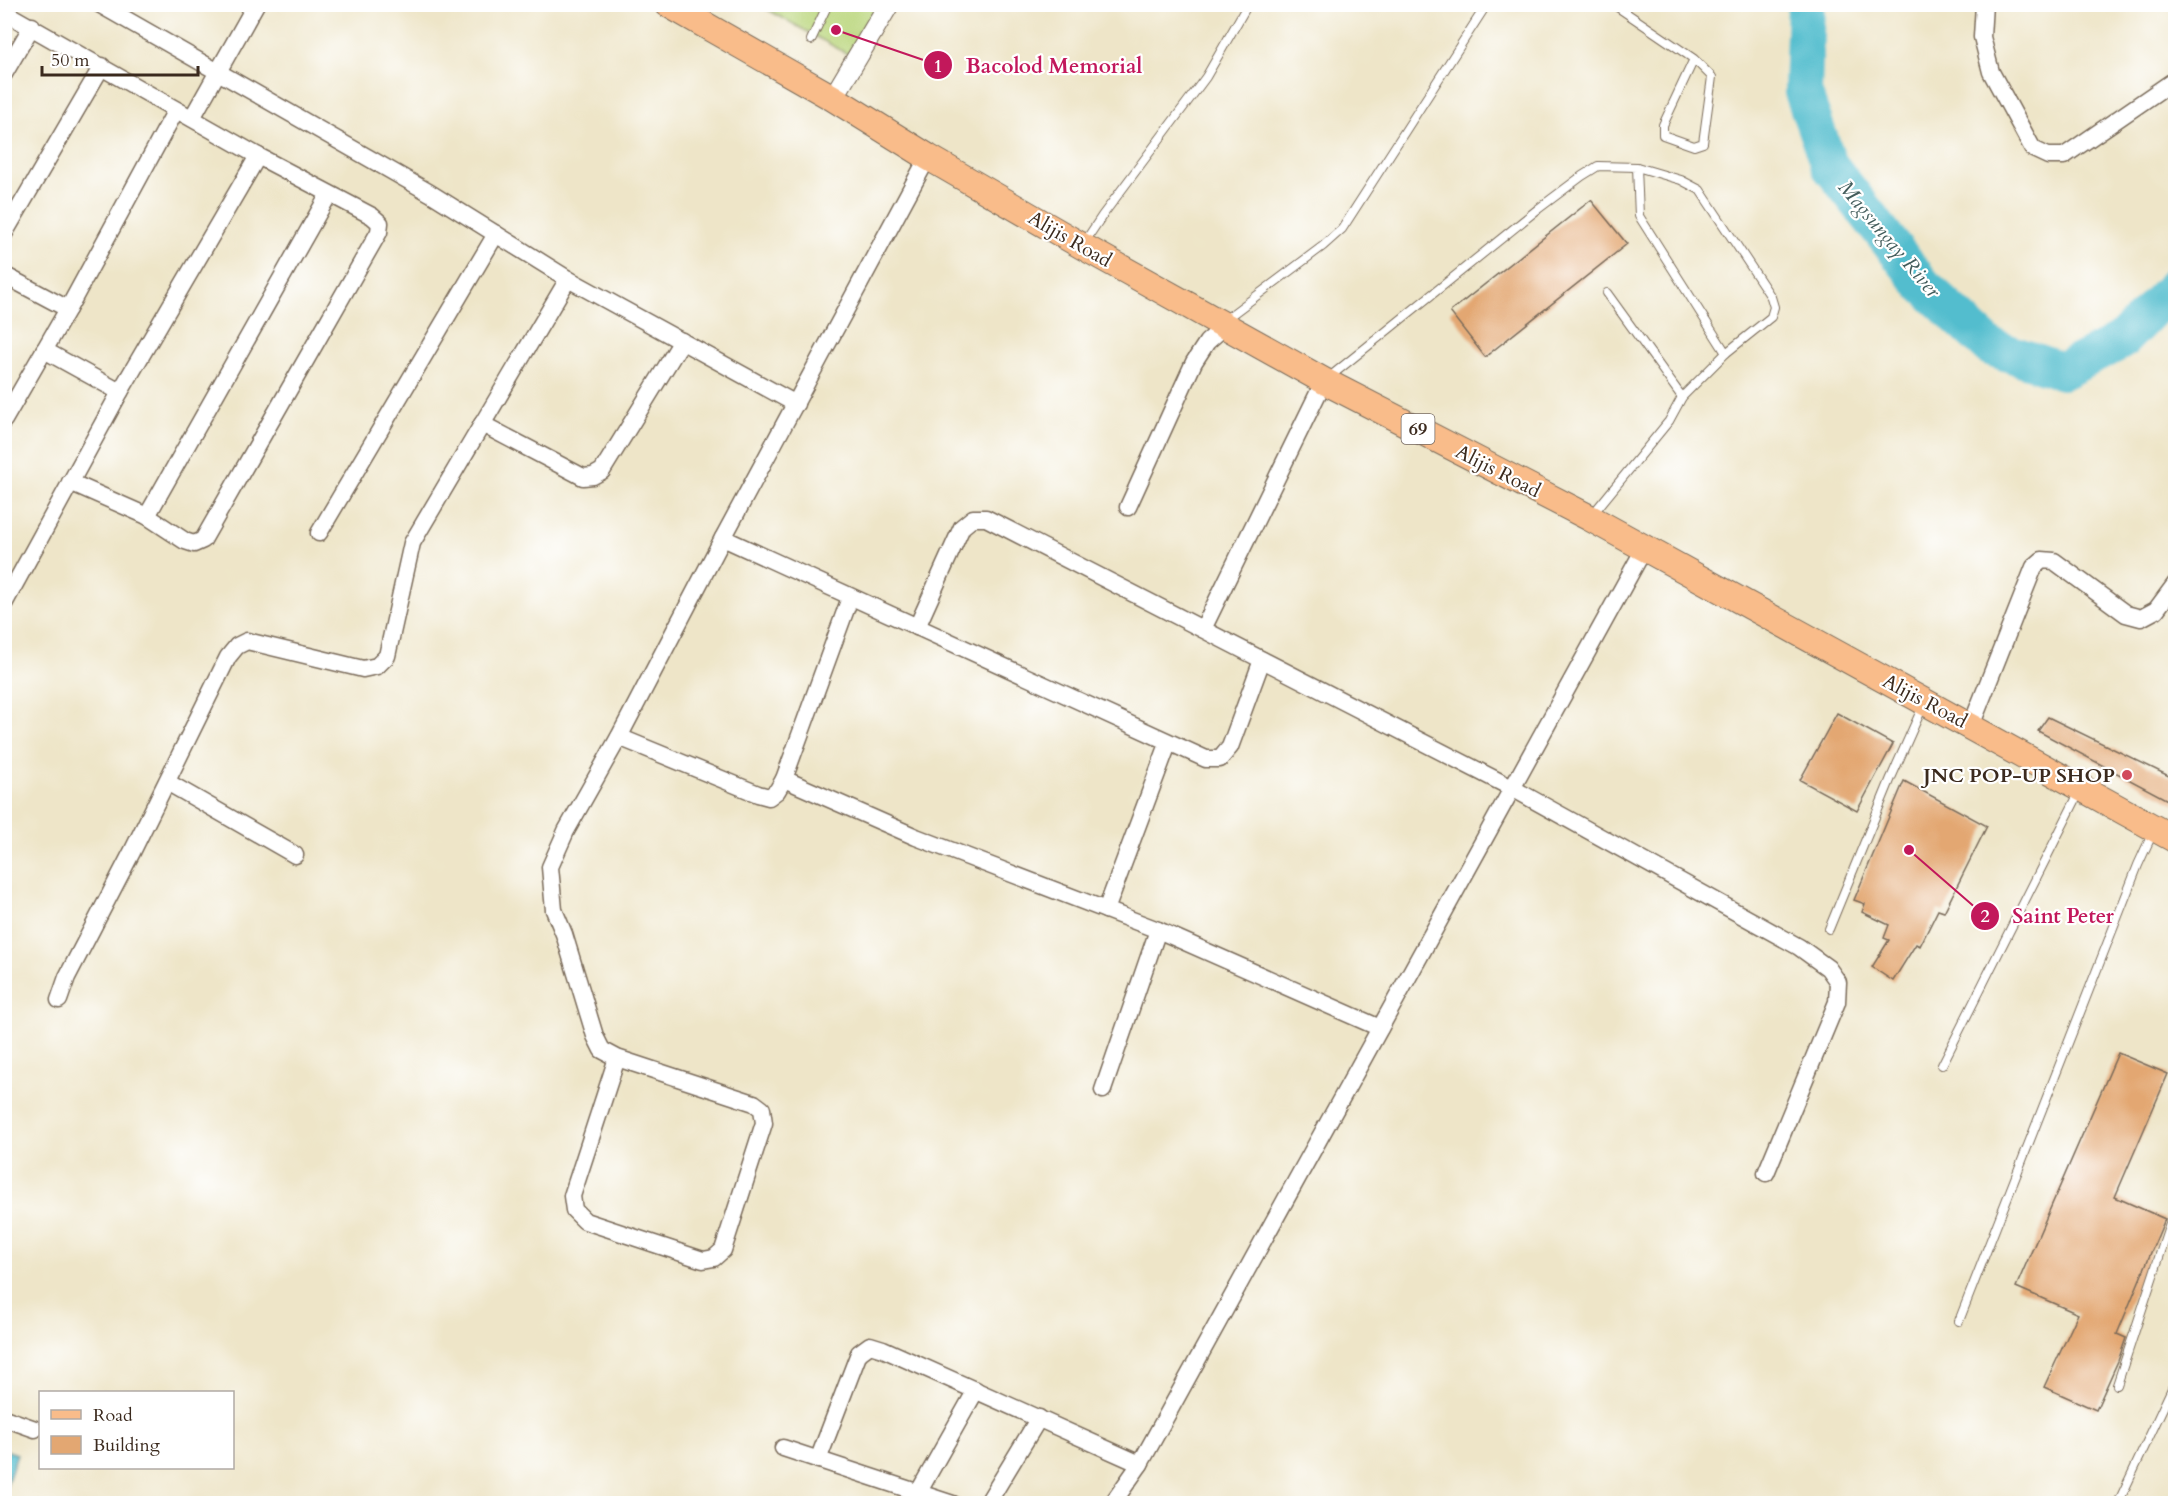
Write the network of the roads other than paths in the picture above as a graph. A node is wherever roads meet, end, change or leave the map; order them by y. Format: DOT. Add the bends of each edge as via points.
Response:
graph roads {
  1 [pos="99,4"];
  2 [pos="256,4"];
  3 [pos="668,4"];
  4 [pos="828,4"];
  5 [pos="889,4"];
  6 [pos="1248,4"];
  7 [pos="1487,4"];
  8 [pos="1613,4"];
  9 [pos="1984,4"];
  10 [pos="4,12"];
  11 [pos="32,26"];
  12 [pos="810,40"];
  13 [pos="1694,59"];
  14 [pos="102,66"];
  15 [pos="218,73"];
  16 [pos="4,74"];
  17 [pos="2175,79"];
  18 [pos="833,98"];
  19 [pos="176,110"];
  20 [pos="192,118"];
  21 [pos="258,156"];
  22 [pos="928,157"];
  23 [pos="1636,167"];
  24 [pos="329,194"];
  25 [pos="4,234"];
  26 [pos="496,234"];
  27 [pos="1082,246"];
  28 [pos="4,275"];
  29 [pos="568,279"];
  30 [pos="1607,293"];
  31 [pos="68,309"];
  32 [pos="1223,324"];
  33 [pos="682,341"];
  34 [pos="44,350"];
  35 [pos="1726,353"];
  36 [pos="1324,381"];
  37 [pos="120,392"];
  38 [pos="1682,397"];
  39 [pos="796,404"];
  40 [pos="4,420"];
  41 [pos="482,424"];
  42 [pos="70,482"];
  43 [pos="1128,507"];
  44 [pos="147,516"];
  45 [pos="1590,518"];
  46 [pos="320,533"];
  47 [pos="723,538"];
  48 [pos="1644,549"];
  49 [pos="2175,583"];
  50 [pos="849,598"];
  51 [pos="4,604"];
  52 [pos="917,627"];
  53 [pos="1203,629"];
  54 [pos="1262,660"];
  55 [pos="1925,701"];
  56 [pos="1971,726"];
  57 [pos="619,737"];
  58 [pos="1168,744"];
  59 [pos="784,779"];
  60 [pos="166,782"];
  61 [pos="1512,788"];
  62 [pos="2082,788"];
  63 [pos="2165,834"];
  64 [pos="295,855"];
  65 [pos="1106,910"];
  66 [pos="1829,929"];
  67 [pos="1158,930"];
  68 [pos="59,1000"];
  69 [pos="1380,1028"];
  70 [pos="617,1058"];
  71 [pos="1942,1065"];
  72 [pos="1103,1089"];
  73 [pos="1766,1173"];
  74 [pos="2175,1197"];
  75 [pos="1959,1321"];
  76 [pos="2175,1380"];
  77 [pos="2117,1385"];
  78 [pos="976,1390"];
  79 [pos="4,1418"];
  80 [pos="1039,1418"];
  81 [pos="36,1429"];
  82 [pos="783,1448"];
  83 [pos="818,1460"];
  84 [pos="1140,1464"];
  85 [pos="918,1493"];
  86 [pos="2120,1499"];
  87 [pos="953,1503"];
  88 [pos="987,1503"];
  89 [pos="1112,1503"];
  1 -- 15 [label="street"];
  2 -- 15 [label="street"];
  3 -- 18 [label="main road, Alijis Road / 69"];
  4 -- 12 [label="lane"];
  5 -- 18 [label="street"];
  6 -- 27 [label="lane" via="1206,77"];
  7 -- 32 [label="lane" via="1342,229"];
  8 -- 13 [label="lane"];
  9 -- 17 [label="street" via="1982,37 1991,72 2033,149 2048,156 2064,156"];
  10 -- 11 [label="street"];
  11 -- 14 [label="street"];
  11 -- 16 [label="street"];
  13 -- 13 [label="lane" via="1712,77 1702,143 1694,146 1663,135 1663,125"];
  14 -- 19 [label="street"];
  14 -- 25 [label="street"];
  15 -- 20 [label="street"];
  15 -- 26 [label="street"];
  18 -- 22 [label="main road, Alijis Road / 69"];
  19 -- 20 [label="street"];
  19 -- 31 [label="street"];
  20 -- 21 [label="street"];
  21 -- 24 [label="street"];
  21 -- 37 [label="street"];
  22 -- 27 [label="main road, Alijis Road / 69"];
  22 -- 39 [label="street"];
  23 -- 35 [label="lane" via="1639,216"];
  23 -- 35 [label="lane" via="1701,190 1771,297 1771,317"];
  23 -- 36 [label="lane" via="1598,166 1582,176"];
  24 -- 44 [label="street"];
  24 -- 44 [label="street" via="380,223 379,232 204,540 194,544 185,541"];
  26 -- 29 [label="street"];
  26 -- 46 [label="street"];
  27 -- 32 [label="main road, Alijis Road / 69"];
  28 -- 31 [label="street"];
  29 -- 33 [label="street"];
  29 -- 41 [label="street"];
  30 -- 38 [label="lane"];
  31 -- 34 [label="street"];
  32 -- 36 [label="main road, Alijis Road / 69"];
  32 -- 43 [label="street" via="1194,362"];
  33 -- 39 [label="street"];
  33 -- 41 [label="street" via="602,471 592,476 583,477"];
  34 -- 37 [label="street"];
  34 -- 40 [label="street"];
  35 -- 38 [label="lane"];
  36 -- 45 [label="main road, Alijis Road / 69"];
  36 -- 53 [label="street"];
  37 -- 42 [label="street"];
  38 -- 45 [label="lane" via="1669,421"];
  39 -- 47 [label="street"];
  41 -- 60 [label="street" via="412,543 387,656 377,666 363,669 247,641 237,646"];
  42 -- 44 [label="street"];
  42 -- 51 [label="street"];
  45 -- 48 [label="main road, Alijis Road / 69"];
  47 -- 50 [label="street"];
  47 -- 57 [label="street"];
  48 -- 55 [label="main road, Alijis Road / 69"];
  48 -- 61 [label="street"];
  49 -- 56 [label="street" via="2156,610 2140,618 2126,614 2054,561 2042,560 2034,567"];
  50 -- 52 [label="street"];
  50 -- 59 [label="street"];
  52 -- 53 [label="street" via="962,527 973,518 986,518"];
  52 -- 58 [label="street"];
  53 -- 54 [label="street"];
  54 -- 58 [label="street" via="1230,747 1220,759 1206,759"];
  54 -- 61 [label="street"];
  55 -- 56 [label="main road, Alijis Road / 69"];
  55 -- 66 [label="lane"];
  56 -- 62 [label="main road, Alijis Road / 69"];
  57 -- 59 [label="street" via="758,794 770,796"];
  57 -- 70 [label="street" via="550,867 554,910 595,1036 602,1050"];
  58 -- 65 [label="street"];
  59 -- 65 [label="street" via="916,837"];
  60 -- 64 [label="street"];
  60 -- 68 [label="street"];
  61 -- 69 [label="street"];
  61 -- 73 [label="street" via="1799,947 1828,968 1838,982 1837,1002"];
  62 -- 63 [label="main road, Alijis Road / 69"];
  62 -- 71 [label="lane"];
  63 -- 75 [label="lane" via="2138,865"];
  65 -- 67 [label="street"];
  67 -- 69 [label="street"];
  67 -- 72 [label="street"];
  69 -- 84 [label="street"];
  70 -- 70 [label="street" via="754,1103 762,1109 764,1123 723,1250 714,1258 703,1260 585,1221 574,1210 572,1196"];
  74 -- 77 [label="lane" via="2172,1218"];
  76 -- 86 [label="lane"];
  78 -- 80 [label="street"];
  78 -- 83 [label="street" via="870,1346 859,1353"];
  78 -- 85 [label="street"];
  79 -- 81 [label="street"];
  80 -- 84 [label="street"];
  80 -- 88 [label="street"];
  82 -- 83 [label="street"];
  83 -- 85 [label="street"];
  84 -- 89 [label="street"];
  85 -- 87 [label="street"];
}
